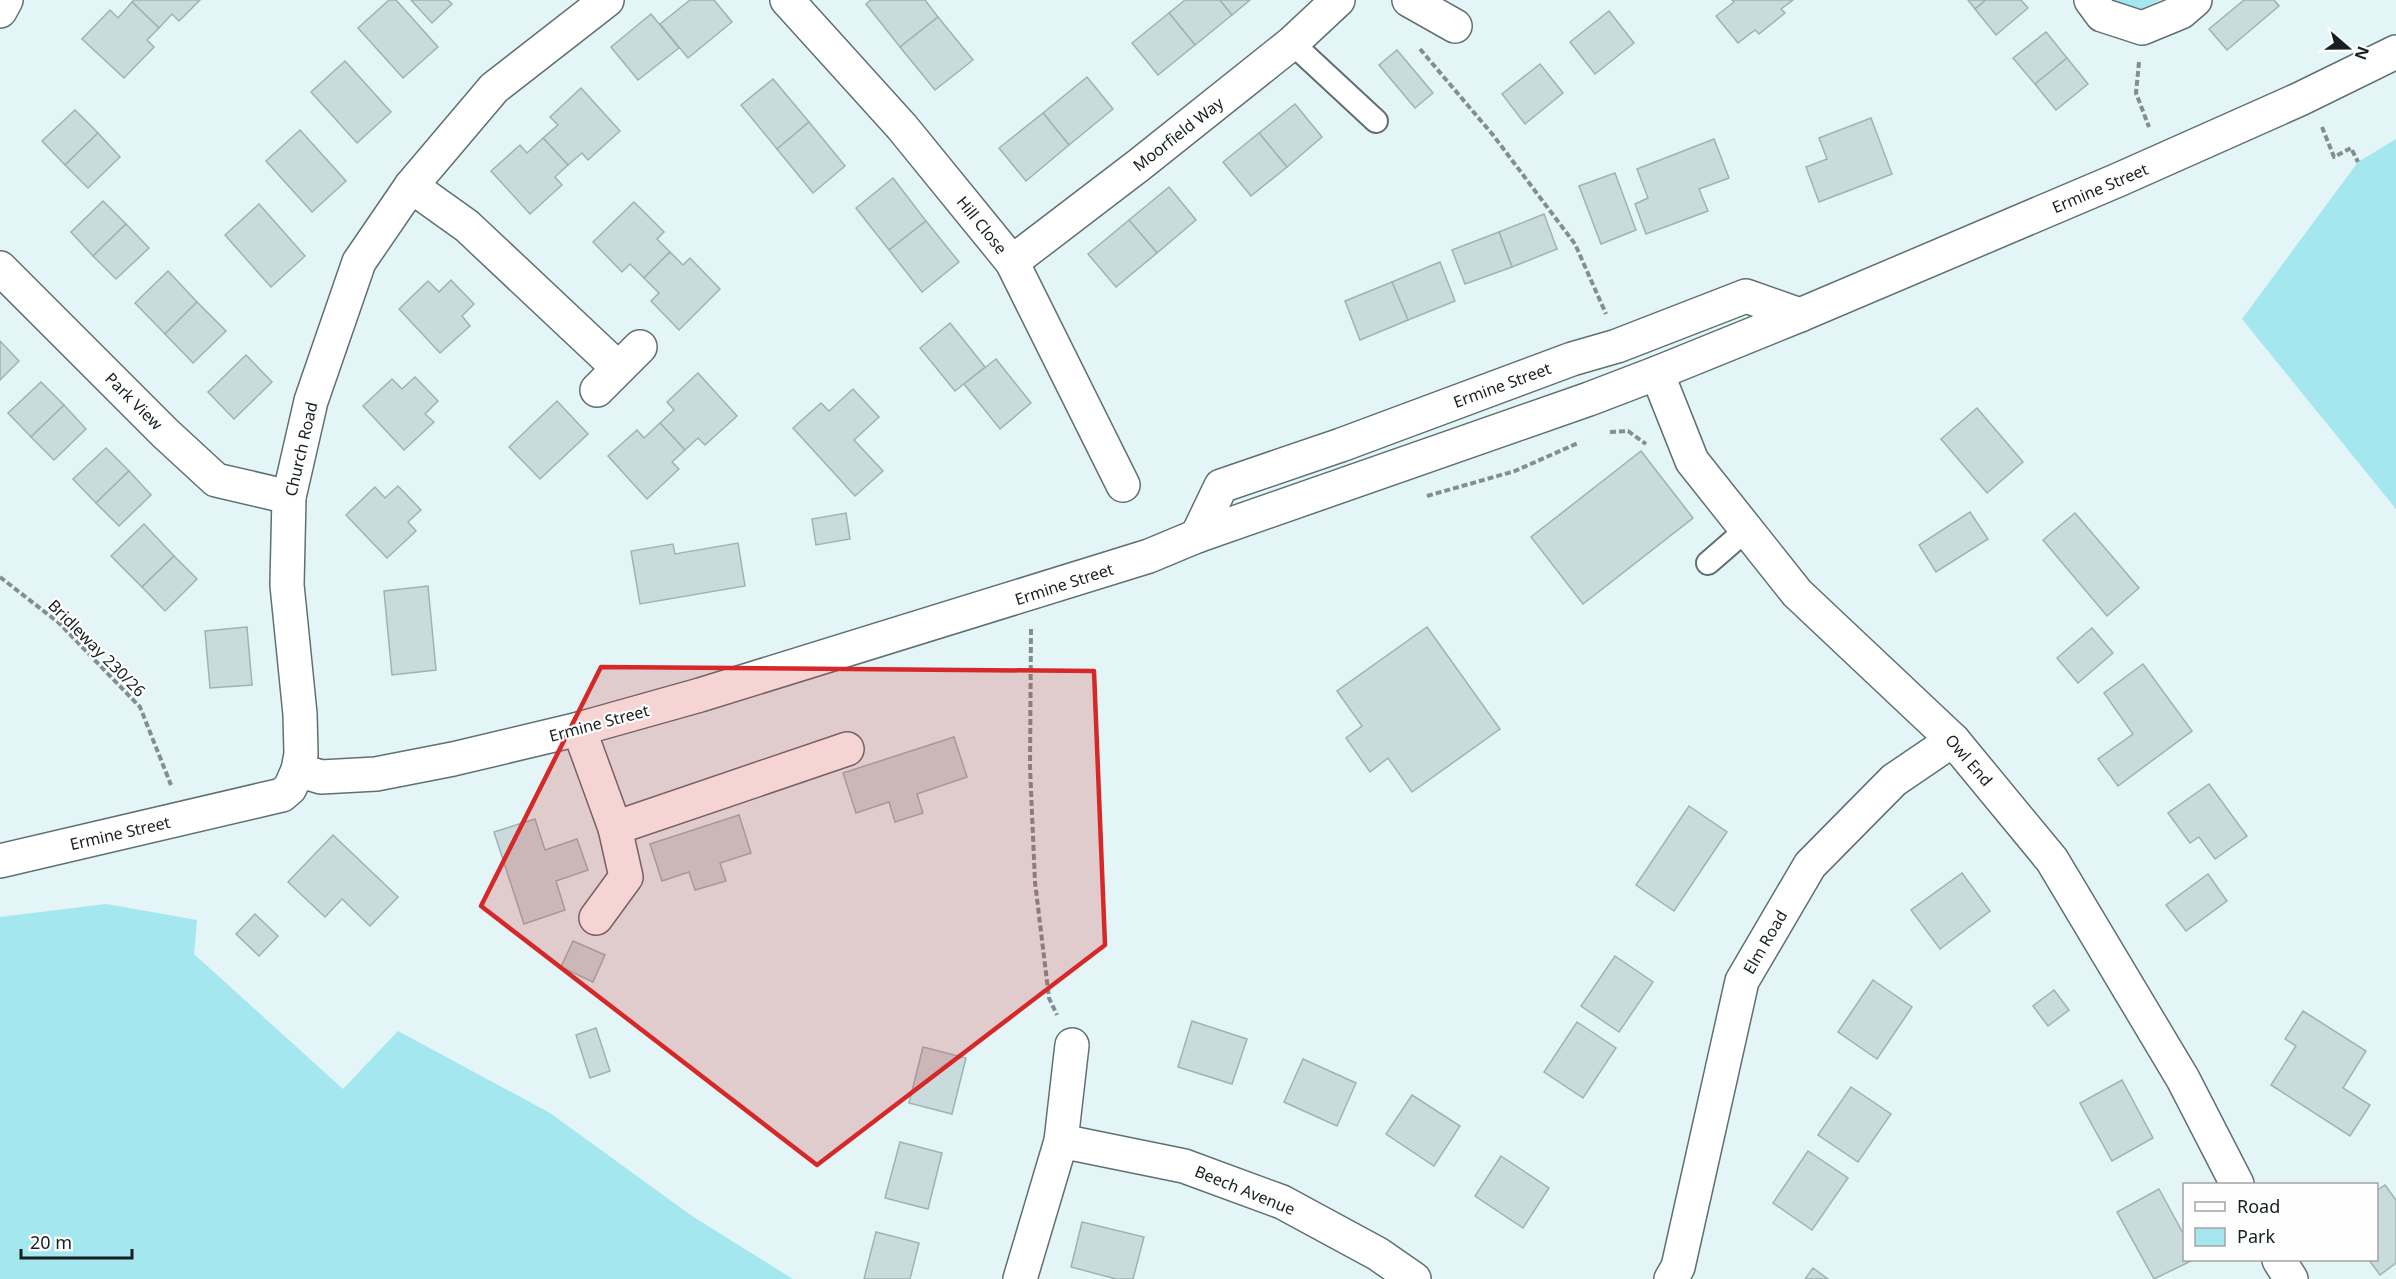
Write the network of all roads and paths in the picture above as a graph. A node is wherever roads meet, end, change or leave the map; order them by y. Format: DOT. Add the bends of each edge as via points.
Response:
graph roads {
  1 [pos="6,0"];
  2 [pos="608,0"];
  3 [pos="787,0"];
  4 [pos="1338,0"];
  5 [pos="1409,0"];
  6 [pos="2091,0"];
  7 [pos="2195,0"];
  8 [pos="0,10"];
  9 [pos="1455,26"];
  10 [pos="2142,28"];
  11 [pos="1292,43"];
  12 [pos="1416,45"];
  13 [pos="2396,52"];
  14 [pos="2319,117"];
  15 [pos="1376,121"];
  16 [pos="2151,136"];
  17 [pos="2358,162"];
  18 [pos="411,186"];
  19 [pos="1012,262"];
  20 [pos="0,267"];
  21 [pos="1800,315"];
  22 [pos="1617,346"];
  23 [pos="618,368"];
  24 [pos="1657,373"];
  25 [pos="1124,485"];
  26 [pos="290,497"];
  27 [pos="1746,530"];
  28 [pos="1197,536"];
  29 [pos="1708,563"];
  30 [pos="0,577"];
  31 [pos="1031,628"];
  32 [pos="579,729"];
  33 [pos="1953,740"];
  34 [pos="847,749"];
  35 [pos="298,770"];
  36 [pos="184,819"];
  37 [pos="615,828"];
  38 [pos="0,861"];
  39 [pos="596,918"];
  40 [pos="1072,1045"];
  41 [pos="1061,1142"];
  42 [pos="2236,1183"];
  43 [pos="2280,1261"];
  44 [pos="1020,1279"];
  45 [pos="1414,1279"];
  46 [pos="1671,1279"];
  47 [pos="2291,1279"];
  1 -- 8 [label="street"];
  2 -- 18 [label="street, Church Road" via="494,88"];
  3 -- 19 [label="street, Hill Close" via="902,128"];
  4 -- 11 [label="street, Moorfield Way"];
  5 -- 9 [label="street"];
  6 -- 10 [label="street" via="2102,15"];
  7 -- 10 [label="street" via="2181,12"];
  10 -- 16 [label="path" via="2136,93"];
  11 -- 15 [label="lane"];
  11 -- 19 [label="street, Moorfield Way"];
  12 -- 22 [label="path" via="1493,135 1575,244 1601,299"];
  13 -- 21 [label="street, Ermine Street" via="2139,171"];
  14 -- 17 [label="path" via="2334,157 2351,148"];
  18 -- 23 [label="street" via="467,226"];
  18 -- 26 [label="street, Church Road" via="359,262 311,401"];
  19 -- 25 [label="street, Hill Close"];
  20 -- 26 [label="street, Park View" via="216,480"];
  21 -- 22 [label="street, Ermine Street" via="1746,296"];
  21 -- 24 [label="street, Ermine Street"];
  22 -- 28 [label="street, Ermine Street" via="1221,486"];
  24 -- 27 [label="street, Owl End" via="1692,461"];
  24 -- 28 [label="street, Ermine Street"];
  26 -- 35 [label="street, Church Road" via="287,585 300,714"];
  27 -- 29 [label="lane"];
  27 -- 33 [label="street, Owl End" via="1797,593"];
  28 -- 32 [label="street, Ermine Street" via="1029,595"];
  30 -- 36 [label="path, Bridleway 230/26" via="59,623 140,707"];
  31 -- 40 [label="path" via="1030,766 1035,882 1048,998"];
  32 -- 35 [label="street, Ermine Street" via="376,774 321,777"];
  32 -- 37 [label="street"];
  33 -- 42 [label="street, Owl End" via="2052,860 2182,1079"];
  33 -- 46 [label="street, Elm Road" via="1894,780 1810,865 1742,981 1678,1267"];
  34 -- 37 [label="street"];
  35 -- 36 [label="street, Ermine Street" via="282,795"];
  36 -- 38 [label="street, Ermine Street"];
  37 -- 39 [label="street" via="626,877"];
  40 -- 41 [label="street"];
  41 -- 44 [label="street"];
  41 -- 45 [label="street, Beech Avenue" via="1184,1166 1282,1202 1378,1254"];
  43 -- 47 [label="street"];
}
